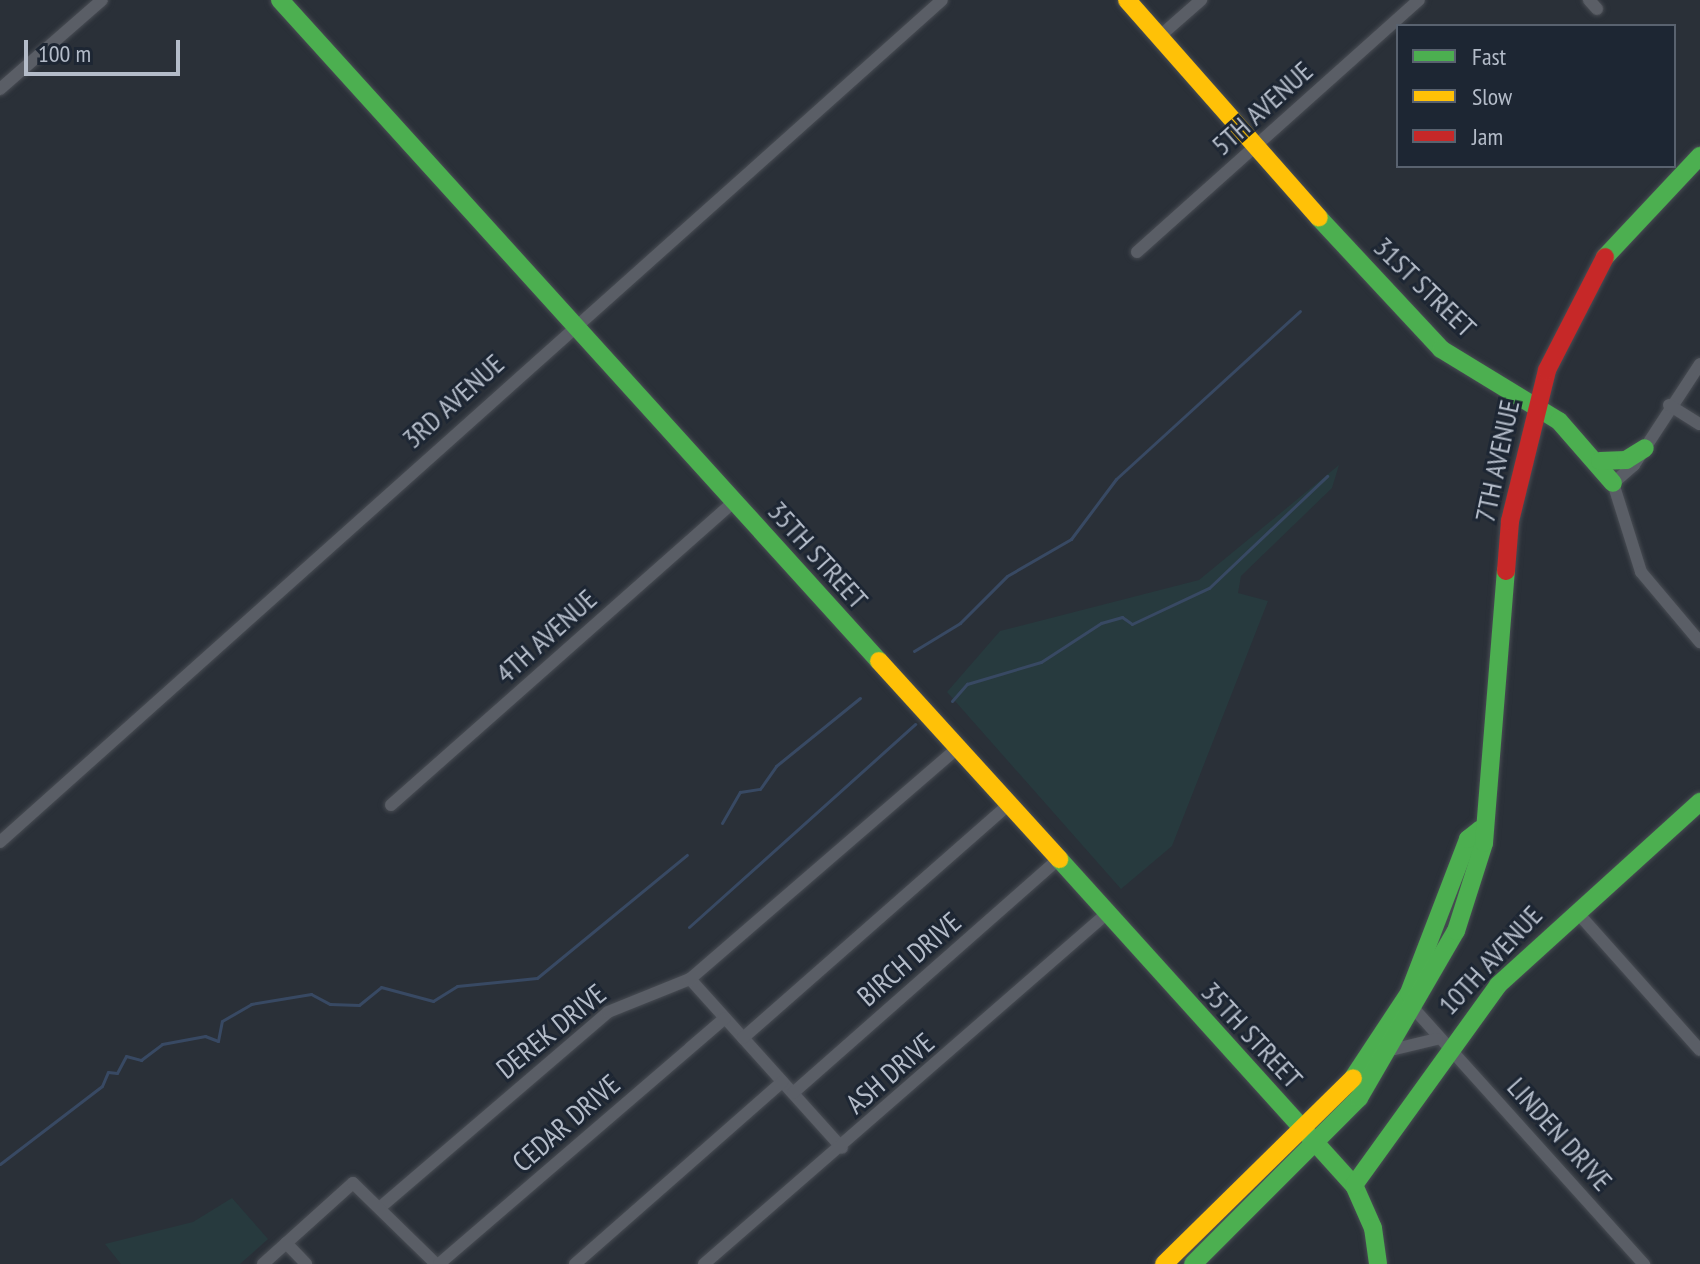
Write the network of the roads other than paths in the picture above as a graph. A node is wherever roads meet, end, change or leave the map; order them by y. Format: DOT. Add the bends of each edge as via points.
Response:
graph roads {
  1 [pos="102,0"];
  2 [pos="280,0"];
  3 [pos="942,0"];
  4 [pos="1127,0"];
  5 [pos="1201,0"];
  6 [pos="1419,0"];
  7 [pos="1400,23"];
  8 [pos="1396,26"];
  9 [pos="1160,36"];
  10 [pos="0,89"];
  11 [pos="1258,144"];
  12 [pos="1700,156"];
  13 [pos="1137,252"];
  14 [pos="573,325"];
  15 [pos="1700,364"];
  16 [pos="1669,405"];
  17 [pos="1535,407"];
  18 [pos="1700,424"];
  19 [pos="1645,448"];
  20 [pos="1600,461"];
  21 [pos="1613,483"];
  22 [pos="733,502"];
  23 [pos="1700,642"];
  24 [pos="956,749"];
  25 [pos="1700,802"];
  26 [pos="391,805"];
  27 [pos="1007,806"];
  28 [pos="1481,829"];
  29 [pos="0,842"];
  30 [pos="1056,861"];
  31 [pos="1576,911"];
  32 [pos="1105,915"];
  33 [pos="690,979"];
  34 [pos="1416,1011"];
  35 [pos="725,1018"];
  36 [pos="743,1038"];
  37 [pos="1443,1043"];
  38 [pos="1392,1050"];
  39 [pos="1700,1050"];
  40 [pos="782,1082"];
  41 [pos="793,1093"];
  42 [pos="1311,1140"];
  43 [pos="842,1148"];
  44 [pos="1354,1185"];
  45 [pos="383,1205"];
  46 [pos="1373,1228"];
  47 [pos="286,1243"];
  48 [pos="263,1264"];
  49 [pos="306,1264"];
  50 [pos="438,1264"];
  51 [pos="575,1264"];
  52 [pos="704,1264"];
  53 [pos="1164,1264"];
  54 [pos="1193,1264"];
  55 [pos="1378,1264"];
  56 [pos="1644,1264"];
  1 -- 10 [label="street"];
  2 -- 14 [label="street, 35TH STREET"];
  3 -- 14 [label="street, 3RD AVENUE"];
  4 -- 9 [label="street, 31ST STREET"];
  5 -- 9 [label="street"];
  6 -- 7 [label="street, 5TH AVENUE"];
  8 -- 11 [label="street, 5TH AVENUE"];
  9 -- 11 [label="street, 31ST STREET"];
  11 -- 13 [label="street, 5TH AVENUE"];
  11 -- 17 [label="street, 31ST STREET" via="1441,349"];
  12 -- 17 [label="street, 7TH AVENUE" via="1603,259 1566,326"];
  14 -- 22 [label="street, 35TH STREET"];
  14 -- 29 [label="street, 3RD AVENUE"];
  15 -- 16 [label="street"];
  16 -- 18 [label="street"];
  16 -- 19 [label="street"];
  17 -- 20 [label="street, 31ST STREET"];
  17 -- 28 [label="street, 7TH AVENUE" via="1510,521 1497,728"];
  19 -- 20 [label="street" via="1626,460"];
  19 -- 21 [label="street"];
  20 -- 21 [label="street, 31ST STREET"];
  21 -- 23 [label="street, 31ST STREET" via="1641,572"];
  22 -- 24 [label="street, 35TH STREET"];
  22 -- 26 [label="street, 4TH AVENUE"];
  24 -- 27 [label="street, 35TH STREET"];
  24 -- 33 [label="street, DEREK DRIVE"];
  25 -- 31 [label="street, 10TH AVENUE"];
  27 -- 30 [label="street, 35TH STREET"];
  27 -- 36 [label="street"];
  28 -- 34 [label="street, 7TH AVENUE" via="1484,843 1470,894"];
  28 -- 42 [label="street, 7TH AVENUE" via="1468,839 1409,993"];
  30 -- 32 [label="street, 35TH STREET"];
  30 -- 41 [label="street, BIRCH DRIVE"];
  31 -- 37 [label="street, 10TH AVENUE"];
  31 -- 39 [label="street"];
  32 -- 42 [label="street, 35TH STREET"];
  32 -- 43 [label="street, ASH DRIVE"];
  33 -- 35 [label="street"];
  33 -- 45 [label="street, DEREK DRIVE" via="608,1012"];
  34 -- 37 [label="street, LINDEN DRIVE"];
  34 -- 38 [label="street, 7TH AVENUE"];
  35 -- 36 [label="street"];
  35 -- 50 [label="street, CEDAR DRIVE"];
  36 -- 40 [label="street"];
  37 -- 38 [label="street"];
  37 -- 44 [label="street, 10TH AVENUE"];
  37 -- 56 [label="street, LINDEN DRIVE"];
  38 -- 42 [label="street, 7TH AVENUE"];
  40 -- 41 [label="street"];
  40 -- 51 [label="street"];
  41 -- 43 [label="street"];
  42 -- 44 [label="street, 35TH STREET"];
  42 -- 46 [label="street, 35TH STREET" via="1323,1168"];
  42 -- 53 [label="street"];
  42 -- 54 [label="street"];
  43 -- 52 [label="street, ASH DRIVE"];
  44 -- 46 [label="street, 35TH STREET"];
  45 -- 47 [label="street" via="362,1185 345,1186"];
  45 -- 50 [label="street"];
  46 -- 55 [label="street, 35TH STREET"];
  47 -- 48 [label="street"];
  47 -- 49 [label="street"];
}
